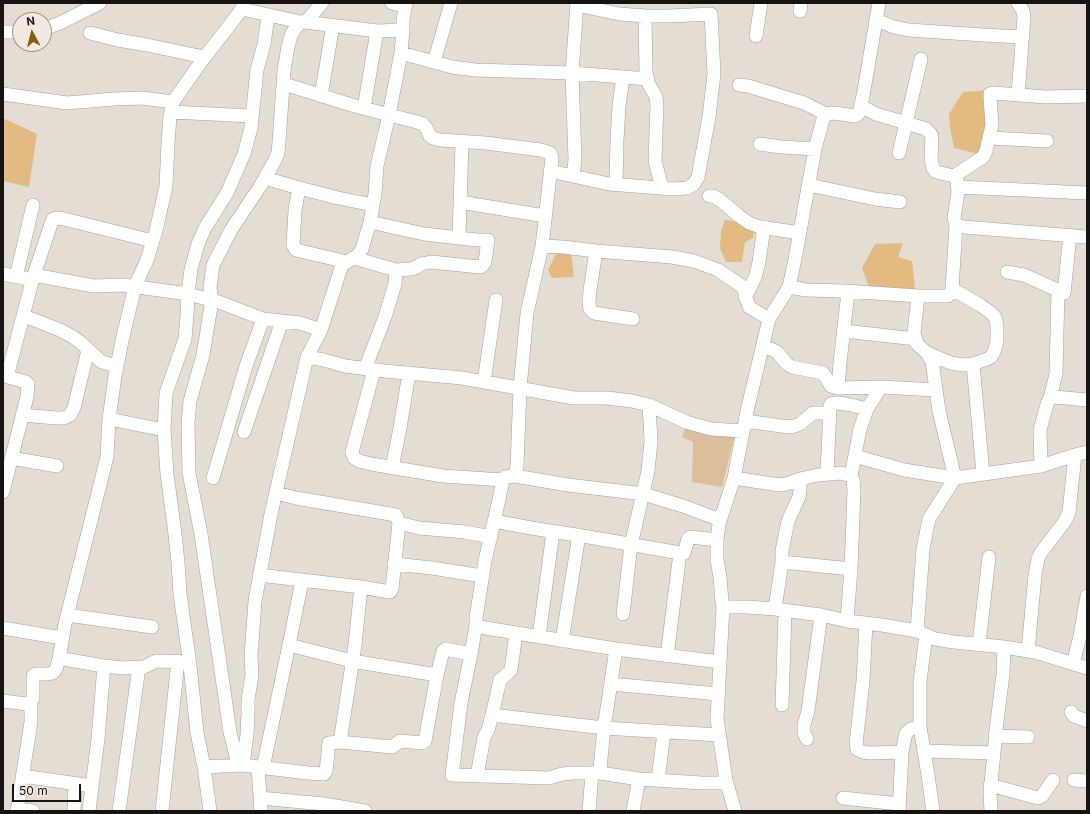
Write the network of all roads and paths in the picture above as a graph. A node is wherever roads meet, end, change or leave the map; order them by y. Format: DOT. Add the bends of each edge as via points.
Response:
graph roads {
  1 [pos="100,3"];
  2 [pos="322,3"];
  3 [pos="392,3"];
  4 [pos="452,3"];
  5 [pos="761,3"];
  6 [pos="879,3"];
  7 [pos="1018,3"];
  8 [pos="405,4"];
  9 [pos="577,4"];
  10 [pos="242,6"];
  11 [pos="271,16"];
  12 [pos="645,16"];
  13 [pos="876,20"];
  14 [pos="300,22"];
  15 [pos="52,26"];
  16 [pos="333,26"];
  17 [pos="403,30"];
  18 [pos="377,31"];
  19 [pos="90,33"];
  20 [pos="756,36"];
  21 [pos="1023,37"];
  22 [pos="401,53"];
  23 [pos="204,57"];
  24 [pos="921,59"];
  25 [pos="434,62"];
  26 [pos="572,73"];
  27 [pos="623,77"];
  28 [pos="648,79"];
  29 [pos="284,84"];
  30 [pos="739,85"];
  31 [pos="3,94"];
  32 [pos="1018,95"];
  33 [pos="321,96"];
  34 [pos="1087,96"];
  35 [pos="861,106"];
  36 [pos="172,107"];
  37 [pos="364,108"];
  38 [pos="826,114"];
  39 [pos="389,115"];
  40 [pos="252,116"];
  41 [pos="905,123"];
  42 [pos="990,138"];
  43 [pos="1048,141"];
  44 [pos="462,142"];
  45 [pos="760,144"];
  46 [pos="815,149"];
  47 [pos="899,153"];
  48 [pos="550,171"];
  49 [pos="572,176"];
  50 [pos="265,178"];
  51 [pos="956,182"];
  52 [pos="616,184"];
  53 [pos="809,185"];
  54 [pos="299,188"];
  55 [pos="662,188"];
  56 [pos="1087,193"];
  57 [pos="709,196"];
  58 [pos="460,202"];
  59 [pos="900,202"];
  60 [pos="33,204"];
  61 [pos="373,205"];
  62 [pos="545,216"];
  63 [pos="370,222"];
  64 [pos="956,225"];
  65 [pos="764,227"];
  66 [pos="800,233"];
  67 [pos="1070,235"];
  68 [pos="1087,237"];
  69 [pos="459,238"];
  70 [pos="153,241"];
  71 [pos="542,246"];
  72 [pos="596,251"];
  73 [pos="351,260"];
  74 [pos="396,270"];
  75 [pos="1007,272"];
  76 [pos="3,274"];
  77 [pos="16,277"];
  78 [pos="33,278"];
  79 [pos="135,286"];
  80 [pos="789,288"];
  81 [pos="952,289"];
  82 [pos="1058,290"];
  83 [pos="848,292"];
  84 [pos="918,296"];
  85 [pos="200,297"];
  86 [pos="745,297"];
  87 [pos="496,300"];
  88 [pos="24,316"];
  89 [pos="263,319"];
  90 [pos="634,319"];
  91 [pos="769,319"];
  92 [pos="282,321"];
  93 [pos="321,330"];
  94 [pos="844,331"];
  95 [pos="916,339"];
  96 [pos="762,347"];
  97 [pos="88,350"];
  98 [pos="927,353"];
  99 [pos="307,357"];
  100 [pos="973,364"];
  101 [pos="117,366"];
  102 [pos="369,369"];
  103 [pos="409,373"];
  104 [pos="6,376"];
  105 [pos="484,382"];
  106 [pos="520,388"];
  107 [pos="838,388"];
  108 [pos="880,388"];
  109 [pos="936,390"];
  110 [pos="1050,398"];
  111 [pos="1087,400"];
  112 [pos="649,405"];
  113 [pos="867,409"];
  114 [pos="830,413"];
  115 [pos="22,415"];
  116 [pos="109,419"];
  117 [pos="744,426"];
  118 [pos="164,430"];
  119 [pos="244,432"];
  120 [pos="9,451"];
  121 [pos="1081,454"];
  122 [pos="855,456"];
  123 [pos="57,466"];
  124 [pos="1041,466"];
  125 [pos="392,468"];
  126 [pos="827,474"];
  127 [pos="983,474"];
  128 [pos="851,476"];
  129 [pos="213,478"];
  130 [pos="509,478"];
  131 [pos="734,478"];
  132 [pos="955,478"];
  133 [pos="800,479"];
  134 [pos="3,492"];
  135 [pos="276,493"];
  136 [pos="644,494"];
  137 [pos="720,520"];
  138 [pos="494,521"];
  139 [pos="398,523"];
  140 [pos="553,532"];
  141 [pos="579,535"];
  142 [pos="491,537"];
  143 [pos="717,540"];
  144 [pos="632,545"];
  145 [pos="680,553"];
  146 [pos="989,557"];
  147 [pos="782,562"];
  148 [pos="394,564"];
  149 [pos="851,569"];
  150 [pos="259,575"];
  151 [pos="482,576"];
  152 [pos="302,581"];
  153 [pos="361,587"];
  154 [pos="1087,596"];
  155 [pos="723,606"];
  156 [pos="780,610"];
  157 [pos="622,614"];
  158 [pos="67,615"];
  159 [pos="821,615"];
  160 [pos="847,621"];
  161 [pos="866,623"];
  162 [pos="476,624"];
  163 [pos="152,627"];
  164 [pos="3,628"];
  165 [pos="516,633"];
  166 [pos="922,633"];
  167 [pos="539,636"];
  168 [pos="62,638"];
  169 [pos="562,641"];
  170 [pos="979,644"];
  171 [pos="289,645"];
  172 [pos="1004,647"];
  173 [pos="616,649"];
  174 [pos="1028,651"];
  175 [pos="471,654"];
  176 [pos="667,656"];
  177 [pos="59,659"];
  178 [pos="352,661"];
  179 [pos="184,662"];
  180 [pos="720,662"];
  181 [pos="1073,664"];
  182 [pos="104,666"];
  183 [pos="139,667"];
  184 [pos="1087,668"];
  185 [pos="437,674"];
  186 [pos="611,684"];
  187 [pos="718,694"];
  188 [pos="3,701"];
  189 [pos="31,702"];
  190 [pos="782,705"];
  191 [pos="1071,712"];
  192 [pos="492,715"];
  193 [pos="1087,721"];
  194 [pos="920,727"];
  195 [pos="604,728"];
  196 [pos="664,732"];
  197 [pos="719,735"];
  198 [pos="995,736"];
  199 [pos="1028,737"];
  200 [pos="807,739"];
  201 [pos="340,742"];
  202 [pos="924,751"];
  203 [pos="902,752"];
  204 [pos="994,753"];
  205 [pos="239,765"];
  206 [pos="210,767"];
  207 [pos="260,768"];
  208 [pos="596,773"];
  209 [pos="22,776"];
  210 [pos="477,776"];
  211 [pos="639,779"];
  212 [pos="658,780"];
  213 [pos="1053,780"];
  214 [pos="727,783"];
  215 [pos="75,784"];
  216 [pos="990,785"];
  217 [pos="92,786"];
  218 [pos="260,798"];
  219 [pos="843,798"];
  220 [pos="899,807"];
  221 [pos="324,808"];
  222 [pos="17,810"];
  223 [pos="33,811"];
  224 [pos="74,811"];
  225 [pos="89,811"];
  226 [pos="119,811"];
  227 [pos="158,811"];
  228 [pos="163,811"];
  229 [pos="210,811"];
  230 [pos="261,811"];
  231 [pos="365,811"];
  232 [pos="589,811"];
  233 [pos="633,811"];
  234 [pos="735,811"];
  235 [pos="932,811"];
  236 [pos="991,811"];
  1 -- 15 [label="street"];
  2 -- 14 [label="street" via="311,16"];
  3 -- 8 [label="street"];
  4 -- 25 [label="street"];
  5 -- 20 [label="street"];
  6 -- 13 [label="street"];
  7 -- 21 [label="street" via="1024,11"];
  8 -- 17 [label="street"];
  9 -- 12 [label="street" via="619,14"];
  9 -- 26 [label="street"];
  10 -- 11 [label="street"];
  10 -- 23 [label="street"];
  11 -- 14 [label="street"];
  11 -- 40 [label="street" via="257,70"];
  12 -- 28 [label="street"];
  12 -- 55 [label="street" via="711,14 714,74 698,177 694,184 687,188"];
  13 -- 21 [label="street" via="909,30"];
  13 -- 35 [label="street"];
  14 -- 16 [label="street"];
  14 -- 29 [label="street" via="292,33 288,46"];
  16 -- 18 [label="street"];
  16 -- 33 [label="street"];
  17 -- 18 [label="street"];
  17 -- 22 [label="street"];
  18 -- 37 [label="street"];
  19 -- 23 [label="street"];
  21 -- 32 [label="street"];
  22 -- 25 [label="street"];
  22 -- 39 [label="street"];
  23 -- 36 [label="street"];
  24 -- 41 [label="street"];
  25 -- 26 [label="street" via="475,70"];
  26 -- 27 [label="street"];
  26 -- 49 [label="street" via="575,160"];
  27 -- 28 [label="street"];
  27 -- 52 [label="street" via="619,106"];
  28 -- 55 [label="street" via="656,97 655,161"];
  29 -- 33 [label="street"];
  29 -- 50 [label="street" via="278,153"];
  30 -- 38 [label="street" via="804,103"];
  31 -- 36 [label="street" via="67,103 142,98"];
  32 -- 34 [label="street"];
  32 -- 42 [label="street" via="990,94"];
  33 -- 37 [label="street"];
  35 -- 38 [label="street" via="857,115"];
  35 -- 41 [label="street" via="876,114"];
  36 -- 40 [label="street"];
  36 -- 70 [label="street" via="166,186"];
  37 -- 39 [label="street"];
  38 -- 46 [label="street"];
  39 -- 44 [label="street" via="423,124 433,138"];
  39 -- 61 [label="street" via="376,166"];
  40 -- 85 [label="street" via="244,154 227,193 198,244 191,269"];
  41 -- 47 [label="street"];
  41 -- 51 [label="street" via="926,129 930,133 932,168"];
  42 -- 43 [label="street"];
  42 -- 51 [label="street" via="983,157"];
  44 -- 48 [label="street" via="546,151 552,158"];
  44 -- 58 [label="street"];
  45 -- 46 [label="street"];
  46 -- 53 [label="street"];
  48 -- 49 [label="street"];
  48 -- 62 [label="street"];
  49 -- 52 [label="street"];
  50 -- 54 [label="street"];
  50 -- 85 [label="street" via="231,230 213,265 210,288"];
  51 -- 56 [label="street"];
  51 -- 64 [label="street"];
  52 -- 55 [label="street"];
  53 -- 59 [label="street"];
  53 -- 66 [label="street"];
  54 -- 61 [label="street"];
  54 -- 73 [label="street" via="293,245 296,250"];
  57 -- 65 [label="street" via="720,200 749,223"];
  58 -- 62 [label="street"];
  58 -- 69 [label="street"];
  60 -- 77 [label="street"];
  61 -- 63 [label="street"];
  62 -- 71 [label="street"];
  63 -- 69 [label="street" via="424,234"];
  63 -- 73 [label="street" via="362,249"];
  64 -- 67 [label="street"];
  64 -- 81 [label="street"];
  65 -- 66 [label="street"];
  65 -- 86 [label="street" via="755,278"];
  66 -- 80 [label="street"];
  67 -- 68 [label="street"];
  67 -- 82 [label="street" via="1064,293"];
  69 -- 74 [label="street" via="488,240 483,265 431,262 410,270"];
  70 -- 78 [label="street" via="53,219"];
  70 -- 79 [label="street"];
  71 -- 72 [label="street"];
  71 -- 106 [label="street" via="526,313"];
  72 -- 86 [label="street" via="694,261 718,270 734,280 743,287"];
  72 -- 90 [label="street" via="590,309 594,313"];
  73 -- 74 [label="street"];
  73 -- 93 [label="street" via="342,265"];
  74 -- 102 [label="street" via="395,284"];
  75 -- 82 [label="street" via="1024,275"];
  76 -- 77 [label="street"];
  77 -- 78 [label="street"];
  78 -- 79 [label="street" via="39,276 94,286"];
  78 -- 88 [label="street"];
  79 -- 85 [label="street"];
  79 -- 101 [label="street"];
  80 -- 83 [label="street"];
  80 -- 91 [label="street"];
  81 -- 84 [label="street" via="950,295"];
  81 -- 100 [label="street" via="980,305 995,318 996,341 992,357"];
  82 -- 110 [label="street" via="1056,374"];
  83 -- 84 [label="street"];
  83 -- 94 [label="street"];
  84 -- 95 [label="street" via="914,333"];
  85 -- 89 [label="street"];
  85 -- 118 [label="street" via="188,315 185,339 166,393"];
  85 -- 205 [label="street" via="204,354 190,402 189,473 201,534 230,732"];
  86 -- 91 [label="street" via="749,307"];
  87 -- 105 [label="street"];
  88 -- 97 [label="street" via="60,330"];
  88 -- 104 [label="street"];
  89 -- 92 [label="street"];
  89 -- 129 [label="street" via="246,366"];
  91 -- 96 [label="street"];
  92 -- 93 [label="street" via="300,323"];
  92 -- 119 [label="street"];
  93 -- 99 [label="street"];
  94 -- 95 [label="street"];
  94 -- 107 [label="street"];
  95 -- 98 [label="street"];
  96 -- 107 [label="street" via="777,352 792,367 823,373 831,386"];
  96 -- 117 [label="street"];
  97 -- 101 [label="street" via="102,362"];
  97 -- 115 [label="street" via="70,415 56,418"];
  98 -- 100 [label="street" via="951,363"];
  98 -- 109 [label="street" via="932,361"];
  99 -- 102 [label="street"];
  99 -- 135 [label="street"];
  100 -- 127 [label="street"];
  101 -- 116 [label="street"];
  102 -- 103 [label="street"];
  102 -- 125 [label="street" via="352,452 359,462"];
  103 -- 105 [label="street"];
  103 -- 125 [label="street"];
  104 -- 115 [label="street" via="28,384"];
  105 -- 106 [label="street"];
  106 -- 112 [label="street" via="574,398 620,399"];
  106 -- 130 [label="street" via="517,466"];
  107 -- 108 [label="street"];
  108 -- 109 [label="street"];
  108 -- 113 [label="street"];
  109 -- 132 [label="street"];
  110 -- 111 [label="street"];
  110 -- 124 [label="street" via="1040,430"];
  112 -- 117 [label="street" via="711,430"];
  112 -- 136 [label="street" via="651,441"];
  113 -- 114 [label="street" via="834,404 830,406"];
  113 -- 122 [label="street"];
  114 -- 117 [label="street" via="813,413 800,424 789,427"];
  114 -- 126 [label="street"];
  115 -- 120 [label="street"];
  116 -- 118 [label="street"];
  116 -- 158 [label="street" via="106,457"];
  117 -- 131 [label="street"];
  118 -- 179 [label="street" via="178,562"];
  120 -- 123 [label="street"];
  120 -- 134 [label="street"];
  121 -- 124 [label="street"];
  121 -- 174 [label="street" via="1069,512 1038,559 1034,575"];
  122 -- 128 [label="street"];
  122 -- 132 [label="street" via="904,470"];
  124 -- 127 [label="street"];
  125 -- 130 [label="street" via="443,476"];
  126 -- 128 [label="street" via="841,473"];
  126 -- 133 [label="street"];
  127 -- 132 [label="street"];
  128 -- 149 [label="street" via="854,490"];
  130 -- 136 [label="street"];
  130 -- 138 [label="street"];
  131 -- 133 [label="street" via="779,485"];
  131 -- 137 [label="street"];
  132 -- 166 [label="street" via="929,519 923,549"];
  133 -- 147 [label="street" via="799,498 788,522"];
  135 -- 139 [label="street" via="396,516"];
  135 -- 150 [label="street"];
  136 -- 137 [label="street"];
  136 -- 144 [label="street"];
  137 -- 143 [label="street"];
  138 -- 140 [label="street"];
  138 -- 142 [label="street"];
  139 -- 142 [label="street"];
  139 -- 148 [label="street"];
  140 -- 141 [label="street"];
  140 -- 167 [label="street"];
  141 -- 144 [label="street"];
  141 -- 169 [label="street"];
  142 -- 151 [label="street"];
  143 -- 145 [label="street" via="691,536 684,553"];
  143 -- 155 [label="street"];
  144 -- 145 [label="street"];
  144 -- 157 [label="street"];
  145 -- 176 [label="street"];
  146 -- 170 [label="street"];
  147 -- 149 [label="street"];
  147 -- 156 [label="street"];
  148 -- 151 [label="street"];
  148 -- 153 [label="street" via="390,592"];
  149 -- 160 [label="street"];
  150 -- 152 [label="street"];
  150 -- 205 [label="street" via="254,601 247,735"];
  151 -- 162 [label="street"];
  152 -- 153 [label="street"];
  152 -- 171 [label="street"];
  153 -- 178 [label="street"];
  154 -- 181 [label="street"];
  155 -- 156 [label="street"];
  155 -- 180 [label="street"];
  156 -- 159 [label="street"];
  156 -- 190 [label="street"];
  158 -- 163 [label="street"];
  158 -- 168 [label="street"];
  159 -- 160 [label="street"];
  159 -- 200 [label="street" via="804,726"];
  160 -- 161 [label="street"];
  161 -- 166 [label="street"];
  161 -- 203 [label="street" via="857,749 870,753"];
  162 -- 165 [label="street" via="479,627"];
  162 -- 175 [label="street"];
  164 -- 168 [label="street"];
  165 -- 167 [label="street"];
  165 -- 192 [label="street" via="511,670 500,680"];
  166 -- 170 [label="street" via="935,639"];
  166 -- 194 [label="street"];
  167 -- 169 [label="street"];
  168 -- 177 [label="street"];
  169 -- 173 [label="street"];
  170 -- 172 [label="street"];
  171 -- 178 [label="street"];
  171 -- 207 [label="street"];
  172 -- 174 [label="street"];
  172 -- 198 [label="street"];
  173 -- 176 [label="street"];
  173 -- 186 [label="street"];
  174 -- 181 [label="street"];
  175 -- 185 [label="street" via="444,649"];
  175 -- 210 [label="street" via="461,703 452,775"];
  176 -- 180 [label="street"];
  177 -- 182 [label="street"];
  177 -- 189 [label="street" via="54,672 33,676"];
  178 -- 185 [label="street"];
  178 -- 201 [label="street"];
  179 -- 183 [label="street" via="156,661"];
  179 -- 206 [label="street" via="196,733"];
  179 -- 228 [label="street"];
  180 -- 187 [label="street"];
  181 -- 184 [label="street"];
  182 -- 183 [label="street"];
  182 -- 217 [label="street"];
  183 -- 226 [label="street"];
  185 -- 201 [label="street" via="425,741 422,744 400,741 392,747"];
  186 -- 187 [label="street"];
  186 -- 195 [label="street"];
  187 -- 197 [label="street"];
  188 -- 189 [label="street" via="26,704"];
  189 -- 209 [label="street" via="31,722"];
  191 -- 193 [label="street" via="1074,716"];
  192 -- 195 [label="street"];
  192 -- 210 [label="street" via="484,737"];
  194 -- 202 [label="street"];
  194 -- 203 [label="street" via="906,733"];
  195 -- 196 [label="street"];
  195 -- 208 [label="street" via="600,769"];
  196 -- 197 [label="street"];
  196 -- 212 [label="street"];
  197 -- 214 [label="street"];
  198 -- 199 [label="street"];
  198 -- 204 [label="street"];
  201 -- 207 [label="street" via="329,742 324,774"];
  202 -- 204 [label="street"];
  202 -- 235 [label="street"];
  203 -- 220 [label="street"];
  204 -- 216 [label="street"];
  205 -- 206 [label="street"];
  205 -- 207 [label="street"];
  206 -- 229 [label="street"];
  207 -- 218 [label="street"];
  208 -- 210 [label="street" via="562,774 549,778"];
  208 -- 211 [label="street"];
  208 -- 232 [label="street"];
  209 -- 215 [label="street"];
  209 -- 222 [label="street"];
  211 -- 212 [label="street"];
  211 -- 233 [label="street"];
  212 -- 214 [label="street"];
  213 -- 216 [label="street" via="1038,798"];
  214 -- 234 [label="street"];
  215 -- 217 [label="street"];
  215 -- 224 [label="street"];
  216 -- 236 [label="street"];
  217 -- 225 [label="street"];
  218 -- 221 [label="street"];
  218 -- 230 [label="street"];
  219 -- 220 [label="street"];
  221 -- 231 [label="street"];
  222 -- 223 [label="street"];
  227 -- 228 [label="street"];
}
